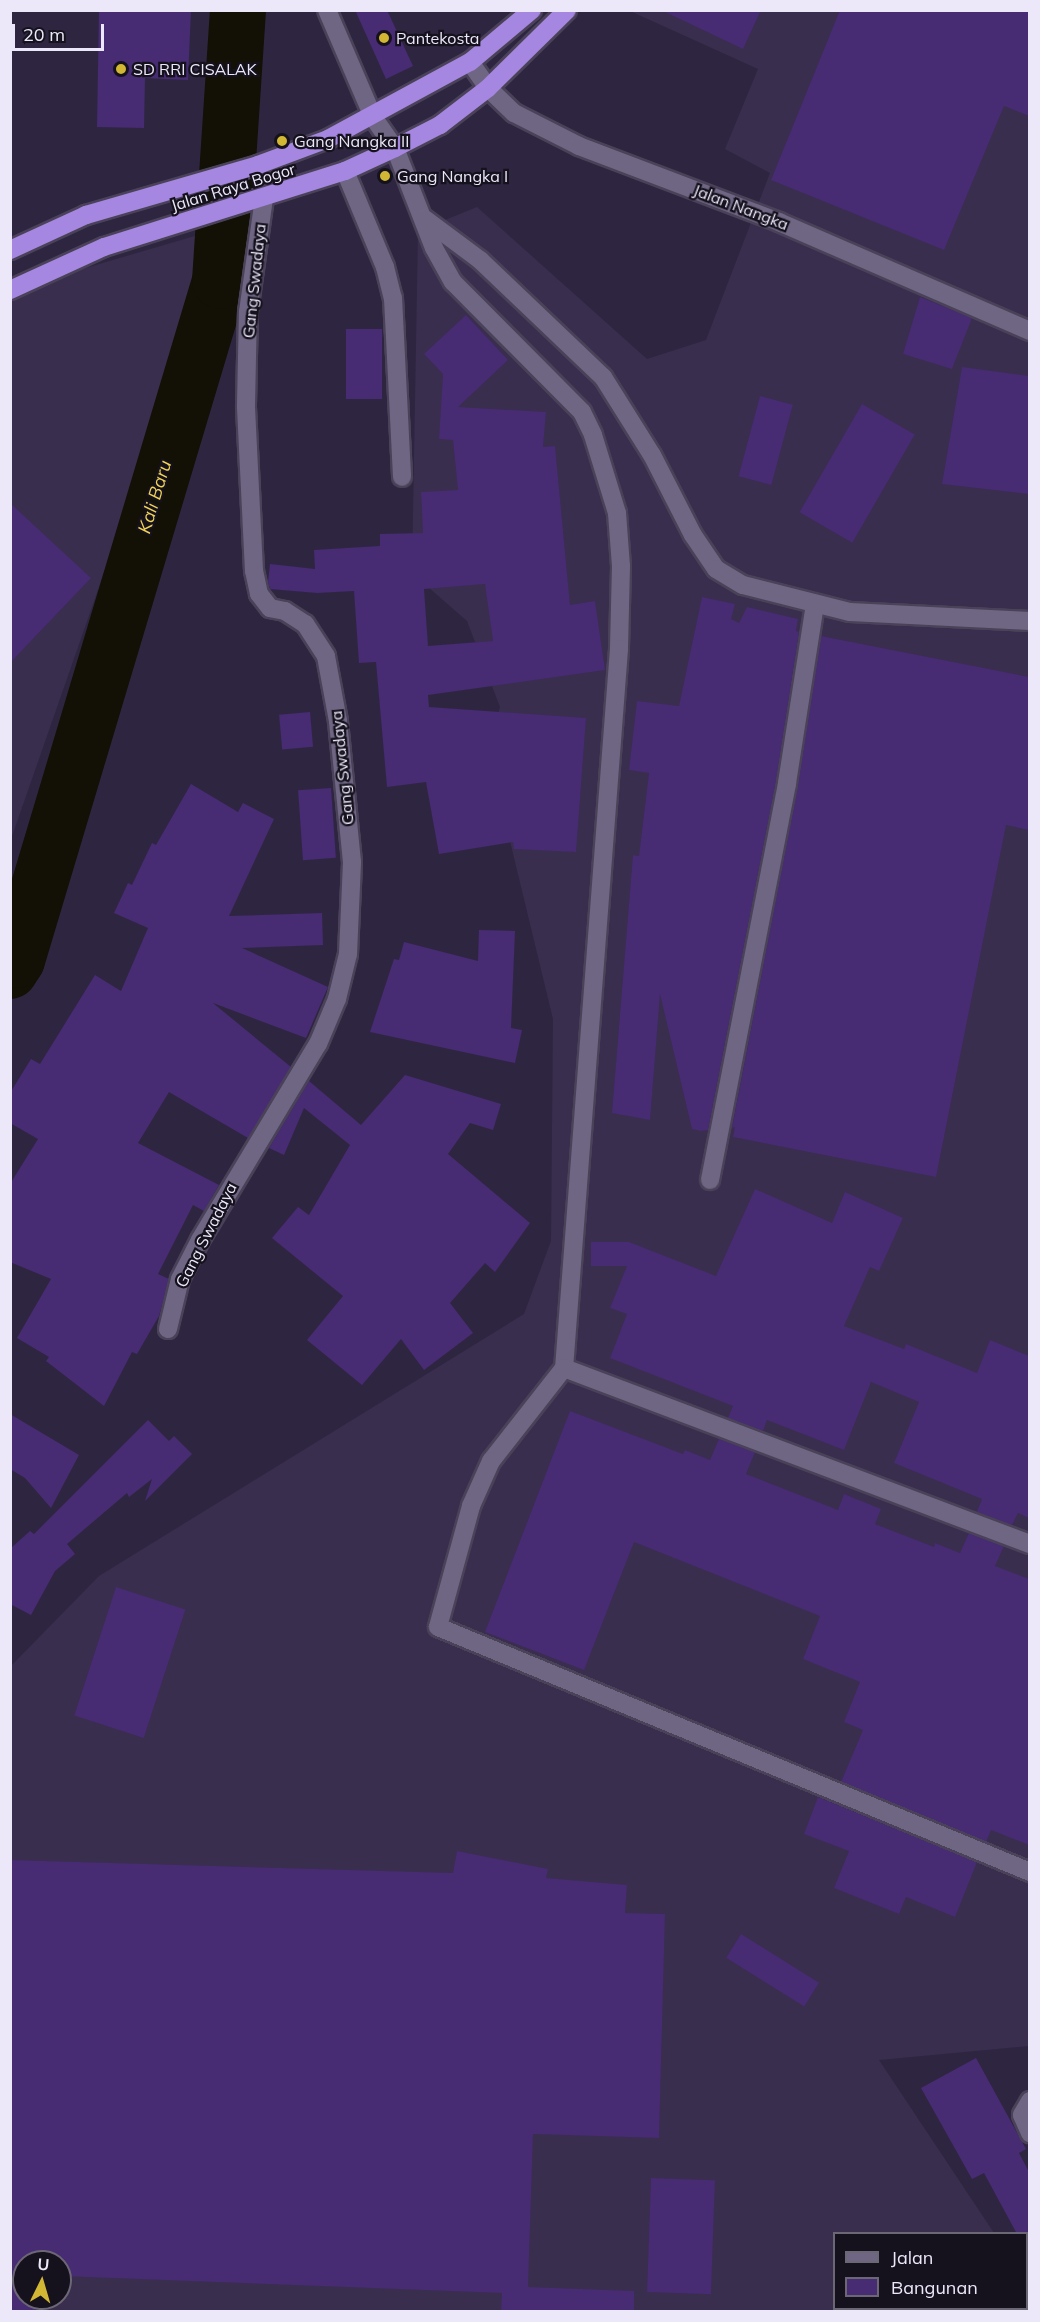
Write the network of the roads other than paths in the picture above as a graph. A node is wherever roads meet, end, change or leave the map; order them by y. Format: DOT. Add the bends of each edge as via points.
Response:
graph roads {
  1 [pos="327,10"];
  2 [pos="532,10"];
  3 [pos="567,10"];
  4 [pos="470,62"];
  5 [pos="488,88"];
  6 [pos="373,117"];
  7 [pos="396,148"];
  8 [pos="345,171"];
  9 [pos="260,200"];
  10 [pos="425,219"];
  11 [pos="10,250"];
  12 [pos="10,290"];
  13 [pos="1029,331"];
  14 [pos="402,477"];
  15 [pos="815,604"];
  16 [pos="1029,621"];
  17 [pos="710,1180"];
  18 [pos="168,1329"];
  19 [pos="564,1368"];
  20 [pos="1029,1544"];
  21 [pos="1029,1872"];
  22 [pos="1029,2101"];
  23 [pos="1029,2133"];
  1 -- 6 [label="street"];
  2 -- 4 [label="highway, Jalan Raya Bogor"];
  3 -- 5 [label="highway, Jalan Raya Bogor"];
  4 -- 5 [label="street, Jalan Nangka"];
  4 -- 6 [label="highway, Jalan Raya Bogor"];
  5 -- 7 [label="highway, Jalan Raya Bogor" via="440,125"];
  5 -- 13 [label="street, Jalan Nangka" via="514,113 579,146 779,222"];
  6 -- 7 [label="street"];
  6 -- 11 [label="highway, Jalan Raya Bogor" via="258,165 86,215"];
  7 -- 8 [label="highway, Jalan Raya Bogor"];
  7 -- 10 [label="street"];
  8 -- 9 [label="highway, Jalan Raya Bogor"];
  8 -- 14 [label="street" via="385,267 393,298"];
  9 -- 12 [label="highway, Jalan Raya Bogor" via="105,247"];
  9 -- 18 [label="street, Gang Swadaya" via="246,370 254,571 259,594 270,608 285,611 305,624 326,656 338,721 352,862 348,954 337,999 318,1044 200,1240 180,1280"];
  10 -- 15 [label="street" via="474,255 603,377 716,569 743,585"];
  10 -- 19 [label="street" via="453,282 582,412 593,435 616,513 621,566 619,649"];
  15 -- 16 [label="street" via="888,616"];
  15 -- 17 [label="street" via="787,783"];
  19 -- 20 [label="street"];
  19 -- 21 [label="street" via="491,1461 471,1506 438,1627"];
  22 -- 23 [label="street" via="1022,2115"];
}
